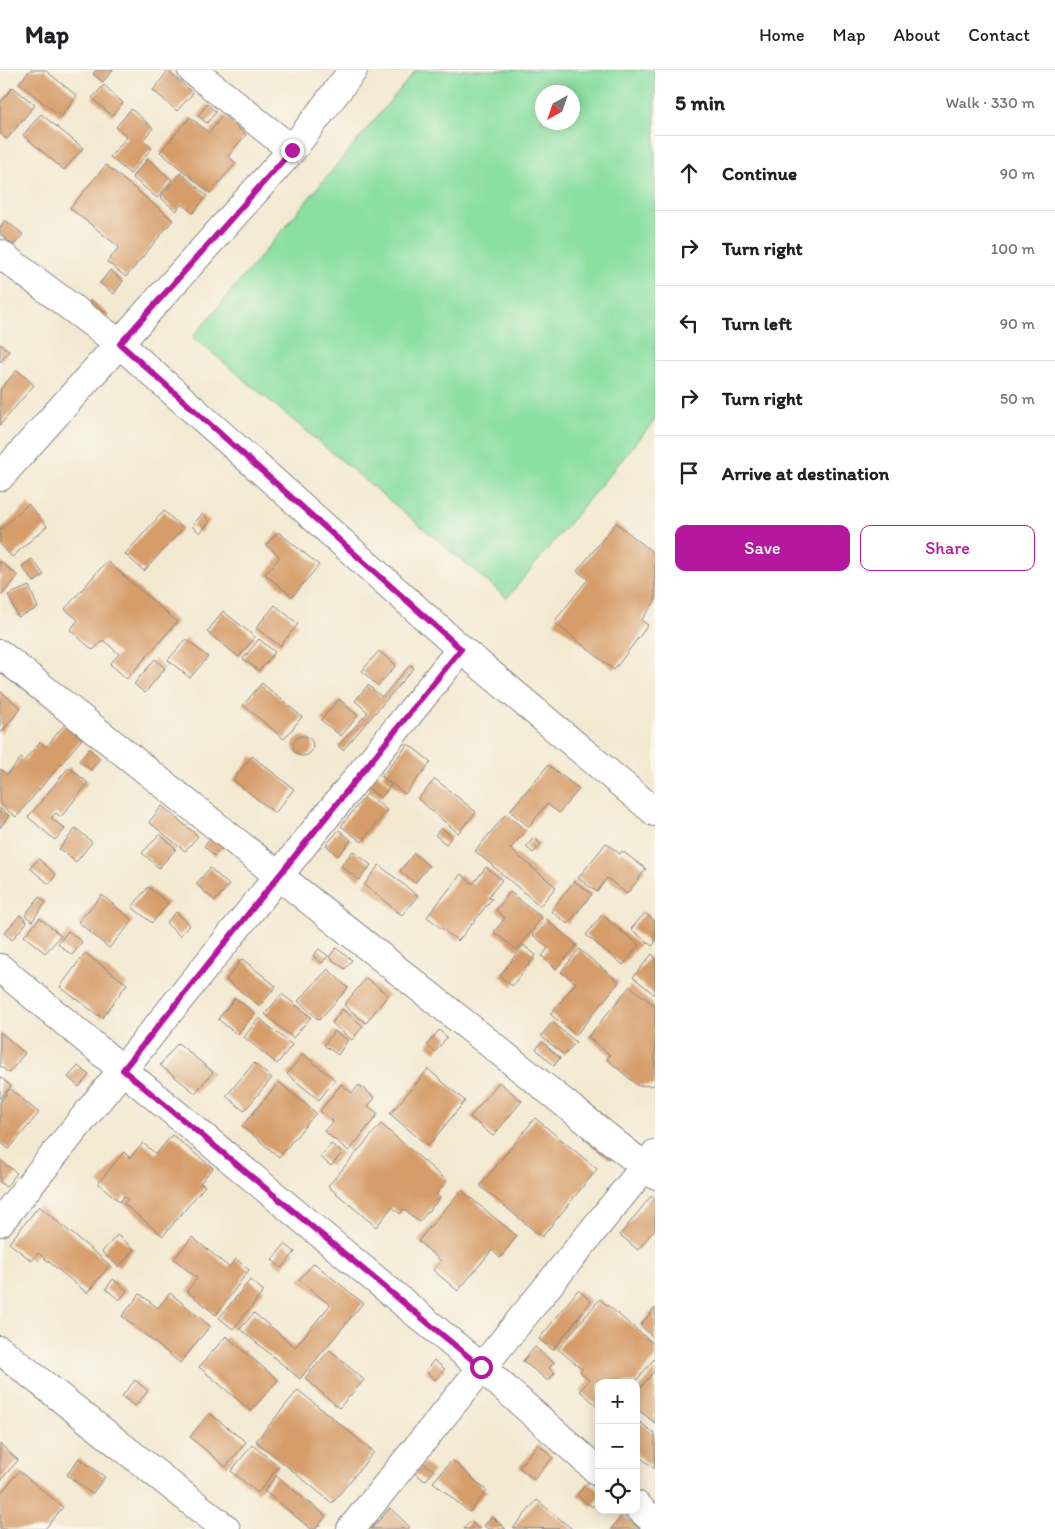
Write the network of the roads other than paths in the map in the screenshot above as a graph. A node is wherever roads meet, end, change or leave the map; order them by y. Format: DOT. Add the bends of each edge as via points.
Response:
graph roads {
  1 [pos="192,70"];
  2 [pos="353,70"];
  3 [pos="292,150"];
  4 [pos="0,254"];
  5 [pos="120,344"];
  6 [pos="0,478"];
  7 [pos="461,649"];
  8 [pos="0,654"];
  9 [pos="655,812"];
  10 [pos="279,876"];
  11 [pos="0,968"];
  12 [pos="123,1070"];
  13 [pos="652,1166"];
  14 [pos="0,1222"];
  15 [pos="0,1350"];
  16 [pos="481,1367"];
  17 [pos="596,1469"];
  18 [pos="640,1509"];
  19 [pos="655,1522"];
  20 [pos="226,1529"];
  21 [pos="351,1529"];
  1 -- 3 [label="street"];
  2 -- 3 [label="street"];
  3 -- 5 [label="street"];
  4 -- 5 [label="street"];
  5 -- 6 [label="street"];
  5 -- 7 [label="street"];
  7 -- 9 [label="street"];
  7 -- 10 [label="street"];
  8 -- 10 [label="street"];
  10 -- 12 [label="street"];
  10 -- 13 [label="street"];
  11 -- 12 [label="street"];
  12 -- 14 [label="street"];
  12 -- 16 [label="street"];
  13 -- 16 [label="street"];
  15 -- 20 [label="street"];
  16 -- 17 [label="street"];
  16 -- 21 [label="street"];
  18 -- 19 [label="street"];
}
